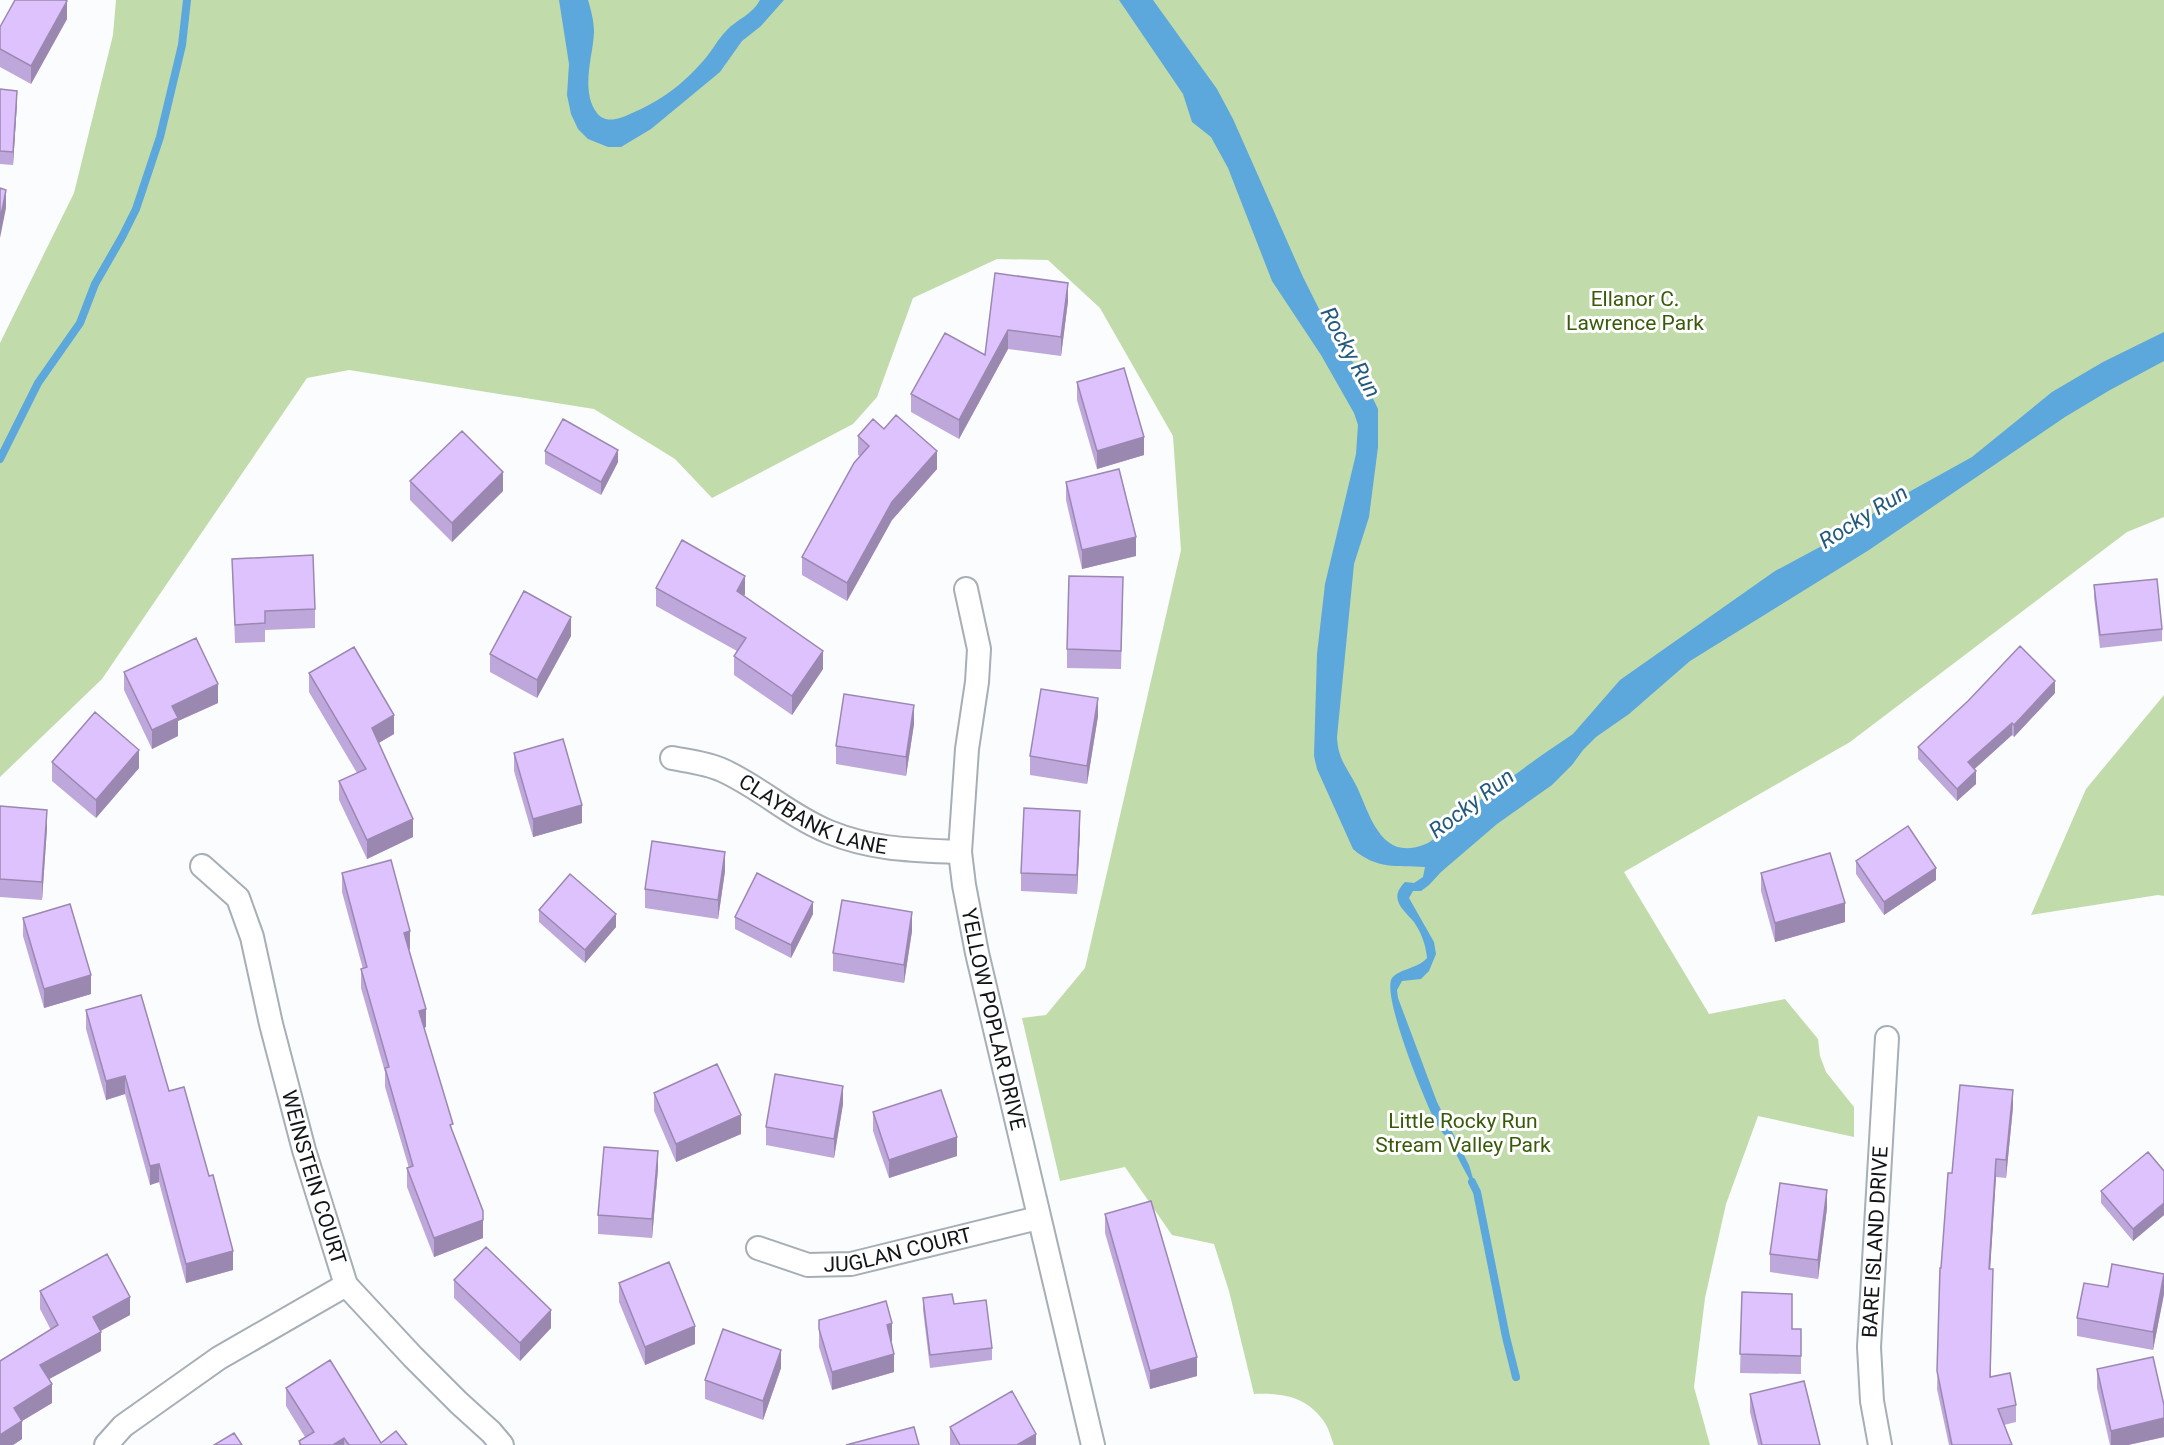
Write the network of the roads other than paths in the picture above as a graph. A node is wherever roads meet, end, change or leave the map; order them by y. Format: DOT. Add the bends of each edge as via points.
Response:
graph roads {
  1 [pos="966,589"];
  2 [pos="672,758"];
  3 [pos="960,852"];
  4 [pos="202,866"];
  5 [pos="1887,1038"];
  6 [pos="1038,1218"];
  7 [pos="758,1248"];
  8 [pos="346,1285"];
  9 [pos="106,1445"];
  10 [pos="502,1445"];
  11 [pos="1093,1445"];
  12 [pos="1880,1445"];
  1 -- 3 [label="street, YELLOW POPLAR DRIVE" via="979,649"];
  2 -- 3 [label="street, CLAYBANK LANE" via="719,769 802,820 851,840 894,850"];
  3 -- 6 [label="street, YELLOW POPLAR DRIVE" via="977,953"];
  4 -- 8 [label="street, WEINSTEIN COURT" via="238,898 248,927 304,1150"];
  5 -- 12 [label="street, BARE ISLAND DRIVE" via="1869,1347 1872,1401"];
  6 -- 7 [label="street, JUGLAN COURT" via="850,1264 808,1265"];
  6 -- 11 [label="street, YELLOW POPLAR DRIVE"];
  8 -- 9 [label="street" via="219,1358 123,1426"];
  8 -- 10 [label="street, WEINSTEIN COURT"];
}
